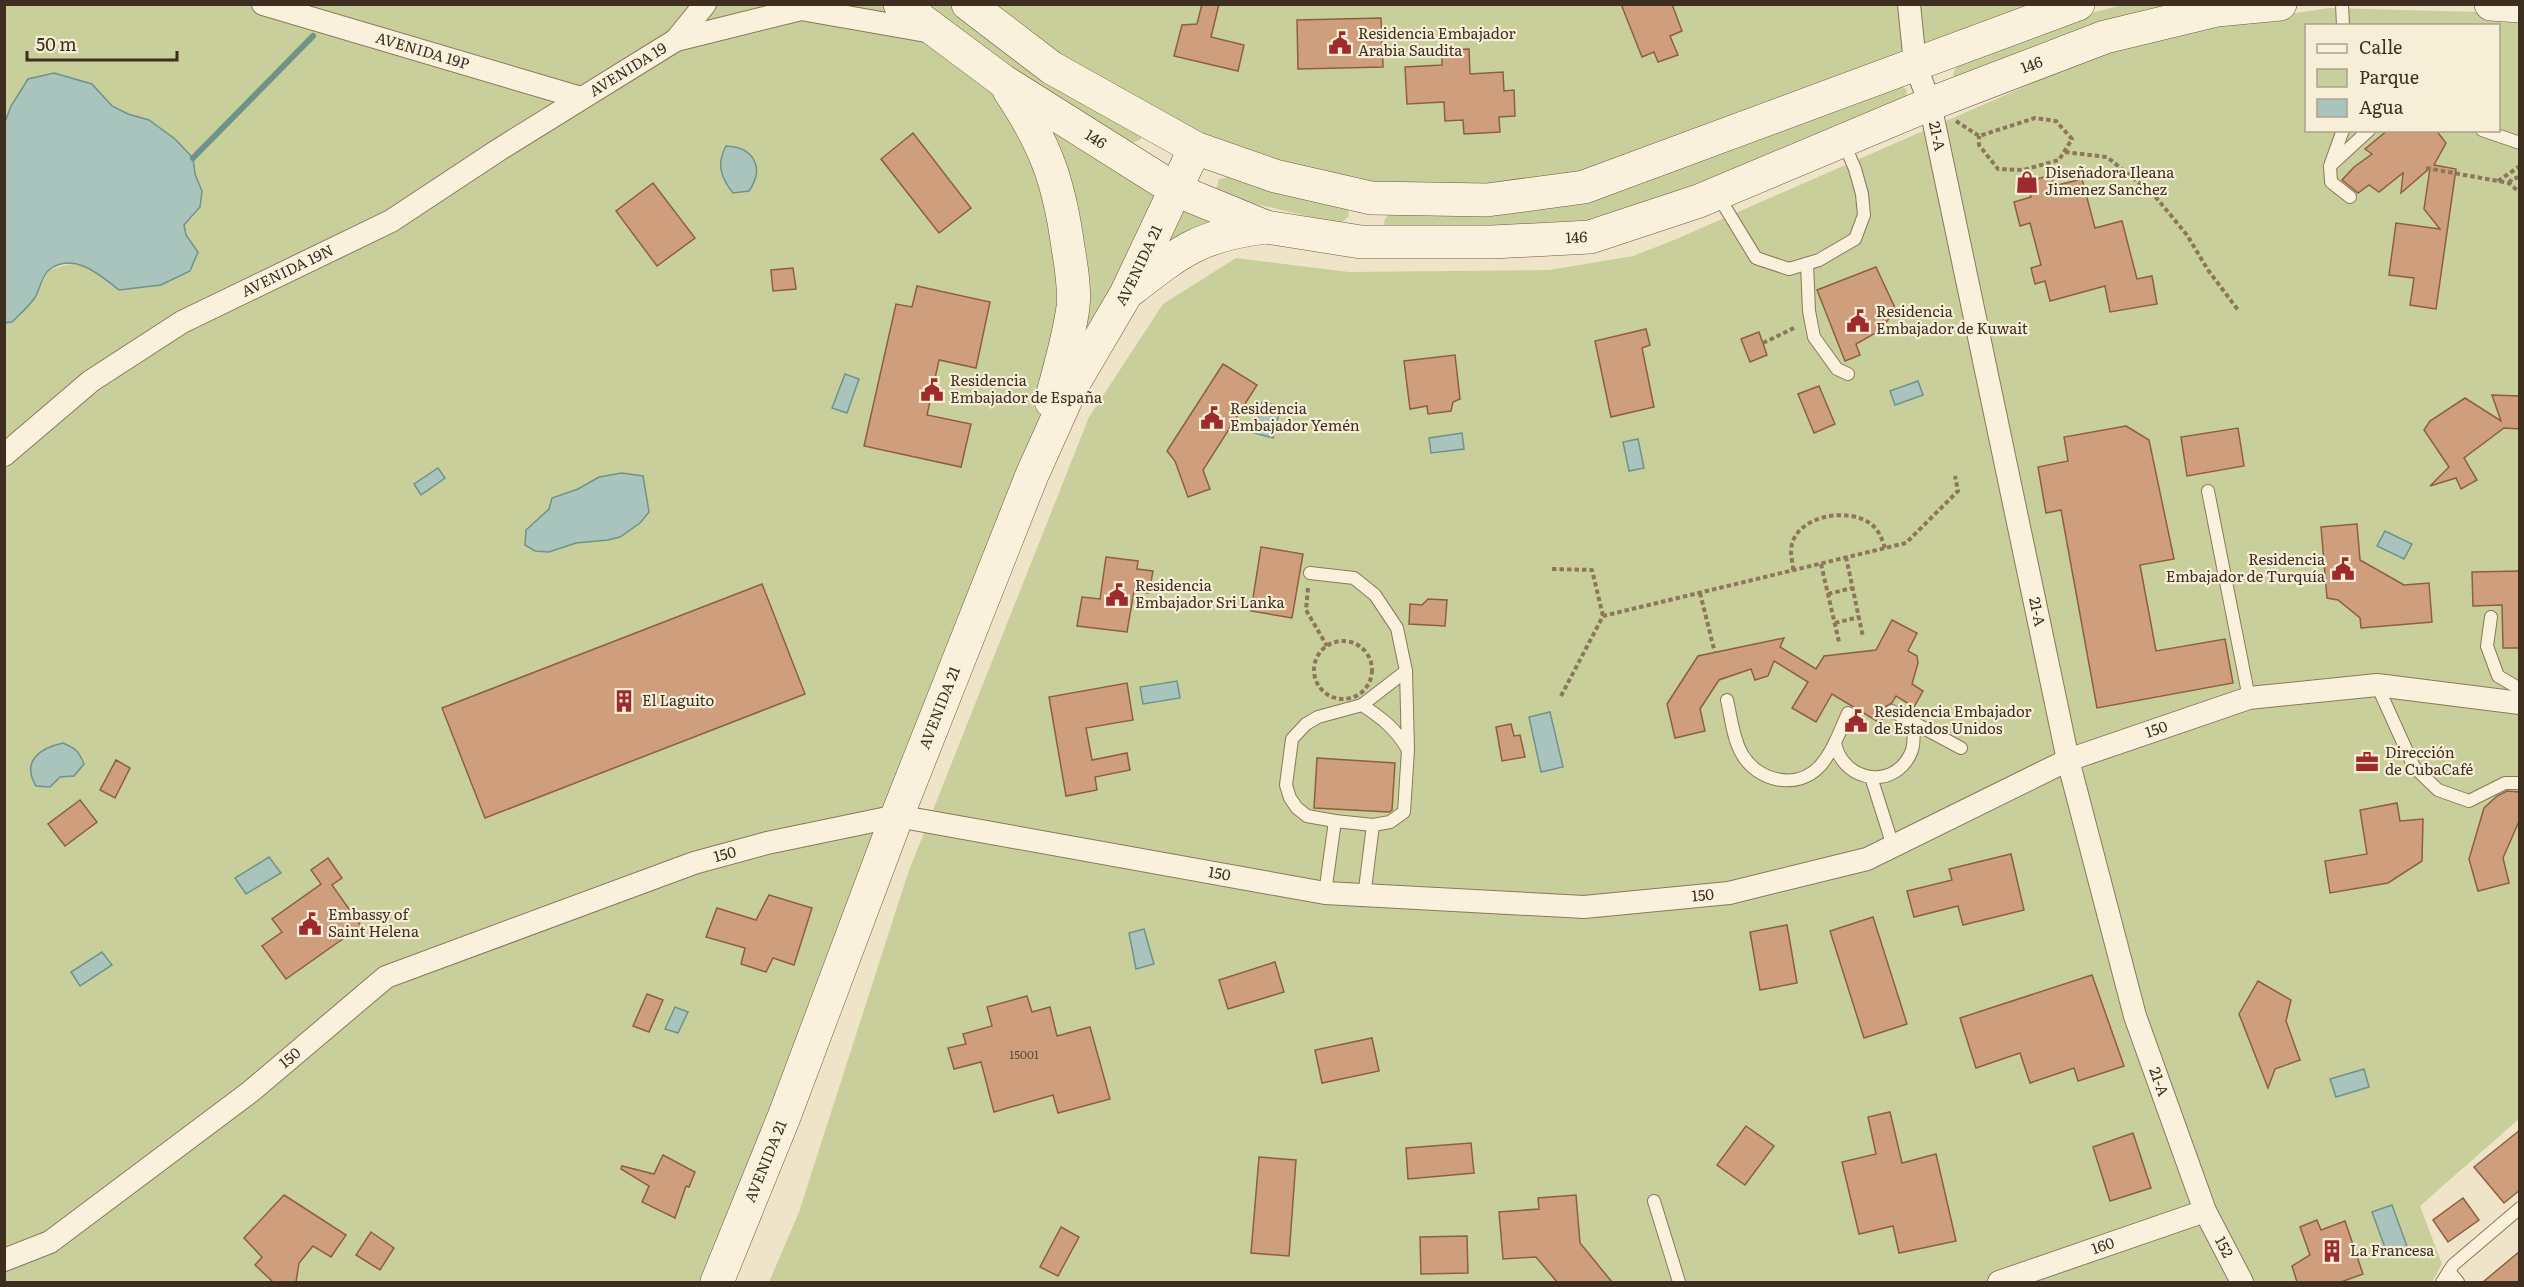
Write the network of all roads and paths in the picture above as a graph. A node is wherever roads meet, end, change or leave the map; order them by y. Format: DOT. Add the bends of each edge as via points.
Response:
graph roads {
  1 [pos="263,4"];
  2 [pos="705,4"];
  3 [pos="728,4"];
  4 [pos="900,4"];
  5 [pos="968,4"];
  6 [pos="1909,4"];
  7 [pos="2078,4"];
  8 [pos="2280,4"];
  9 [pos="2342,4"];
  10 [pos="2491,4"];
  11 [pos="2520,6"];
  12 [pos="803,7"];
  13 [pos="745,22"];
  14 [pos="2343,24"];
  15 [pos="934,32"];
  16 [pos="676,40"];
  17 [pos="1915,64"];
  18 [pos="1003,81"];
  19 [pos="581,98"];
  20 [pos="1930,104"];
  21 [pos="2342,132"];
  22 [pos="2367,132"];
  23 [pos="2488,132"];
  24 [pos="1979,136"];
  25 [pos="1843,141"];
  26 [pos="2520,143"];
  27 [pos="1195,148"];
  28 [pos="2064,152"];
  29 [pos="2330,166"];
  30 [pos="2520,166"];
  31 [pos="2426,168"];
  32 [pos="2520,177"];
  33 [pos="2497,181"];
  34 [pos="2508,183"];
  35 [pos="1176,190"];
  36 [pos="1717,193"];
  37 [pos="2520,193"];
  38 [pos="2350,196"];
  39 [pos="1371,198"];
  40 [pos="1266,227"];
  41 [pos="1361,242"];
  42 [pos="1807,264"];
  43 [pos="1126,294"];
  44 [pos="2238,310"];
  45 [pos="1810,320"];
  46 [pos="1762,343"];
  47 [pos="1848,374"];
  48 [pos="4,454"];
  49 [pos="1032,475"];
  50 [pos="1955,476"];
  51 [pos="2208,492"];
  52 [pos="1886,548"];
  53 [pos="1846,558"];
  54 [pos="1821,564"];
  55 [pos="1552,569"];
  56 [pos="1793,570"];
  57 [pos="1310,573"];
  58 [pos="1852,588"];
  59 [pos="1700,592"];
  60 [pos="1828,594"];
  61 [pos="1603,616"];
  62 [pos="1859,617"];
  63 [pos="2491,618"];
  64 [pos="1835,623"];
  65 [pos="1863,637"];
  66 [pos="1839,642"];
  67 [pos="1328,646"];
  68 [pos="1715,653"];
  69 [pos="1406,671"];
  70 [pos="2377,685"];
  71 [pos="2520,689"];
  72 [pos="1561,696"];
  73 [pos="2249,698"];
  74 [pos="1727,700"];
  75 [pos="2519,702"];
  76 [pos="1362,705"];
  77 [pos="1892,711"];
  78 [pos="1848,713"];
  79 [pos="1913,722"];
  80 [pos="1835,743"];
  81 [pos="1961,748"];
  82 [pos="1408,750"];
  83 [pos="2068,760"];
  84 [pos="1871,777"];
  85 [pos="2520,783"];
  86 [pos="897,816"];
  87 [pos="1335,821"];
  88 [pos="1373,825"];
  89 [pos="1893,846"];
  90 [pos="1325,893"];
  91 [pos="1364,897"];
  92 [pos="1654,1201"];
  93 [pos="2205,1211"];
  94 [pos="2518,1212"];
  95 [pos="4,1260"];
  96 [pos="2449,1271"];
  97 [pos="717,1282"];
  98 [pos="1679,1282"];
  99 [pos="1999,1282"];
  100 [pos="2242,1282"];
  101 [pos="2442,1282"];
  102 [pos="2458,1282"];
  1 -- 19 [label="street, AVENIDA 19P"];
  2 -- 16 [label="street, AVENIDA 19"];
  3 -- 13 [label="street"];
  4 -- 15 [label="main road, 146"];
  5 -- 27 [label="main road" via="1052,68"];
  6 -- 17 [label="street, 21-A"];
  7 -- 17 [label="main road"];
  8 -- 20 [label="main road, 146" via="2217,10 2105,37"];
  9 -- 14 [label="lane"];
  10 -- 11 [label="main road"];
  12 -- 13 [label="street, AVENIDA 19"];
  12 -- 15 [label="street, AVENIDA 19"];
  13 -- 16 [label="street, AVENIDA 19"];
  15 -- 18 [label="main road, 146"];
  16 -- 19 [label="street, AVENIDA 19"];
  17 -- 20 [label="street, 21-A"];
  17 -- 39 [label="main road" via="1584,187 1487,200"];
  18 -- 35 [label="main road, 146"];
  18 -- 49 [label="main road" via="1046,153 1062,204 1072,273 1073,305 1068,334"];
  19 -- 48 [label="street, AVENIDA 19N" via="390,220 182,322 91,381"];
  20 -- 24 [label="path"];
  20 -- 25 [label="main road, 146"];
  20 -- 83 [label="street, 21-A"];
  21 -- 29 [label="lane"];
  22 -- 29 [label="lane"];
  23 -- 26 [label="lane"];
  24 -- 28 [label="path" via="1980,145 1998,169 2023,170 2059,160"];
  24 -- 28 [label="path" via="2035,118 2056,121 2072,140"];
  25 -- 36 [label="main road, 146"];
  25 -- 42 [label="lane" via="1855,169 1864,215 1855,239"];
  27 -- 35 [label="main road, AVENIDA 21"];
  27 -- 39 [label="main road" via="1275,176"];
  28 -- 44 [label="path" via="2107,158 2154,195"];
  29 -- 38 [label="lane" via="2331,182"];
  30 -- 33 [label="path"];
  31 -- 33 [label="path"];
  32 -- 34 [label="path"];
  33 -- 34 [label="path"];
  34 -- 37 [label="path"];
  35 -- 40 [label="main road, 146"];
  35 -- 43 [label="main road, AVENIDA 21"];
  36 -- 41 [label="main road, 146" via="1590,237"];
  36 -- 42 [label="lane" via="1756,258 1789,269"];
  39 -- 41 [label="main road"];
  40 -- 41 [label="main road, 146"];
  40 -- 43 [label="main road" via="1205,239"];
  42 -- 45 [label="lane"];
  43 -- 49 [label="main road, AVENIDA 21" via="1072,386"];
  45 -- 46 [label="path"];
  45 -- 47 [label="lane" via="1814,337 1837,369"];
  49 -- 86 [label="main road, AVENIDA 21"];
  50 -- 52 [label="path" via="1958,491 1906,543"];
  51 -- 73 [label="lane"];
  52 -- 53 [label="path"];
  52 -- 56 [label="path" via="1871,524 1853,516 1830,516 1811,521 1796,536 1791,550"];
  53 -- 54 [label="path"];
  53 -- 58 [label="path"];
  54 -- 56 [label="path"];
  54 -- 60 [label="path"];
  55 -- 61 [label="path" via="1592,570"];
  56 -- 59 [label="path"];
  57 -- 67 [label="path" via="1306,610"];
  57 -- 69 [label="lane" via="1354,578 1375,595 1397,628"];
  58 -- 60 [label="path"];
  58 -- 62 [label="path"];
  59 -- 61 [label="path"];
  59 -- 68 [label="path"];
  60 -- 64 [label="path"];
  61 -- 72 [label="path"];
  62 -- 64 [label="path"];
  62 -- 65 [label="path"];
  63 -- 71 [label="lane" via="2487,646 2498,676"];
  64 -- 66 [label="path"];
  67 -- 67 [label="path" via="1345,641 1354,643 1368,655 1372,664 1370,682 1357,696 1338,699 1321,689 1314,671 1320,653"];
  69 -- 76 [label="lane"];
  69 -- 82 [label="lane"];
  70 -- 73 [label="street, 150"];
  70 -- 75 [label="street, 150"];
  70 -- 85 [label="lane" via="2414,767 2438,790 2469,801 2505,783"];
  73 -- 83 [label="street, 150"];
  74 -- 80 [label="lane" via="1740,752 1762,775 1791,781 1806,777 1818,768"];
  76 -- 82 [label="lane" via="1383,718"];
  76 -- 87 [label="lane" via="1318,717 1293,739 1286,785 1290,798 1307,816"];
  77 -- 79 [label="lane"];
  78 -- 80 [label="lane"];
  79 -- 81 [label="lane"];
  79 -- 84 [label="lane" via="1912,749 1906,761 1884,776"];
  80 -- 84 [label="lane" via="1845,766"];
  82 -- 88 [label="lane" via="1404,812 1390,822"];
  83 -- 89 [label="street, 150"];
  83 -- 93 [label="street, 21-A" via="2135,1016"];
  84 -- 89 [label="lane"];
  86 -- 90 [label="street, 150"];
  86 -- 95 [label="street, 150" via="766,843 694,863 386,977 250,1092 50,1242"];
  86 -- 97 [label="main road, AVENIDA 21" via="784,1117"];
  87 -- 88 [label="lane"];
  87 -- 90 [label="lane"];
  88 -- 91 [label="lane"];
  89 -- 91 [label="street, 150" via="1867,859 1729,893 1606,905"];
  90 -- 91 [label="street, 150"];
  92 -- 98 [label="lane"];
  93 -- 99 [label="street, 160"];
  93 -- 100 [label="street, 152"];
  94 -- 96 [label="lane"];
  96 -- 101 [label="lane"];
  96 -- 102 [label="lane"];
}
